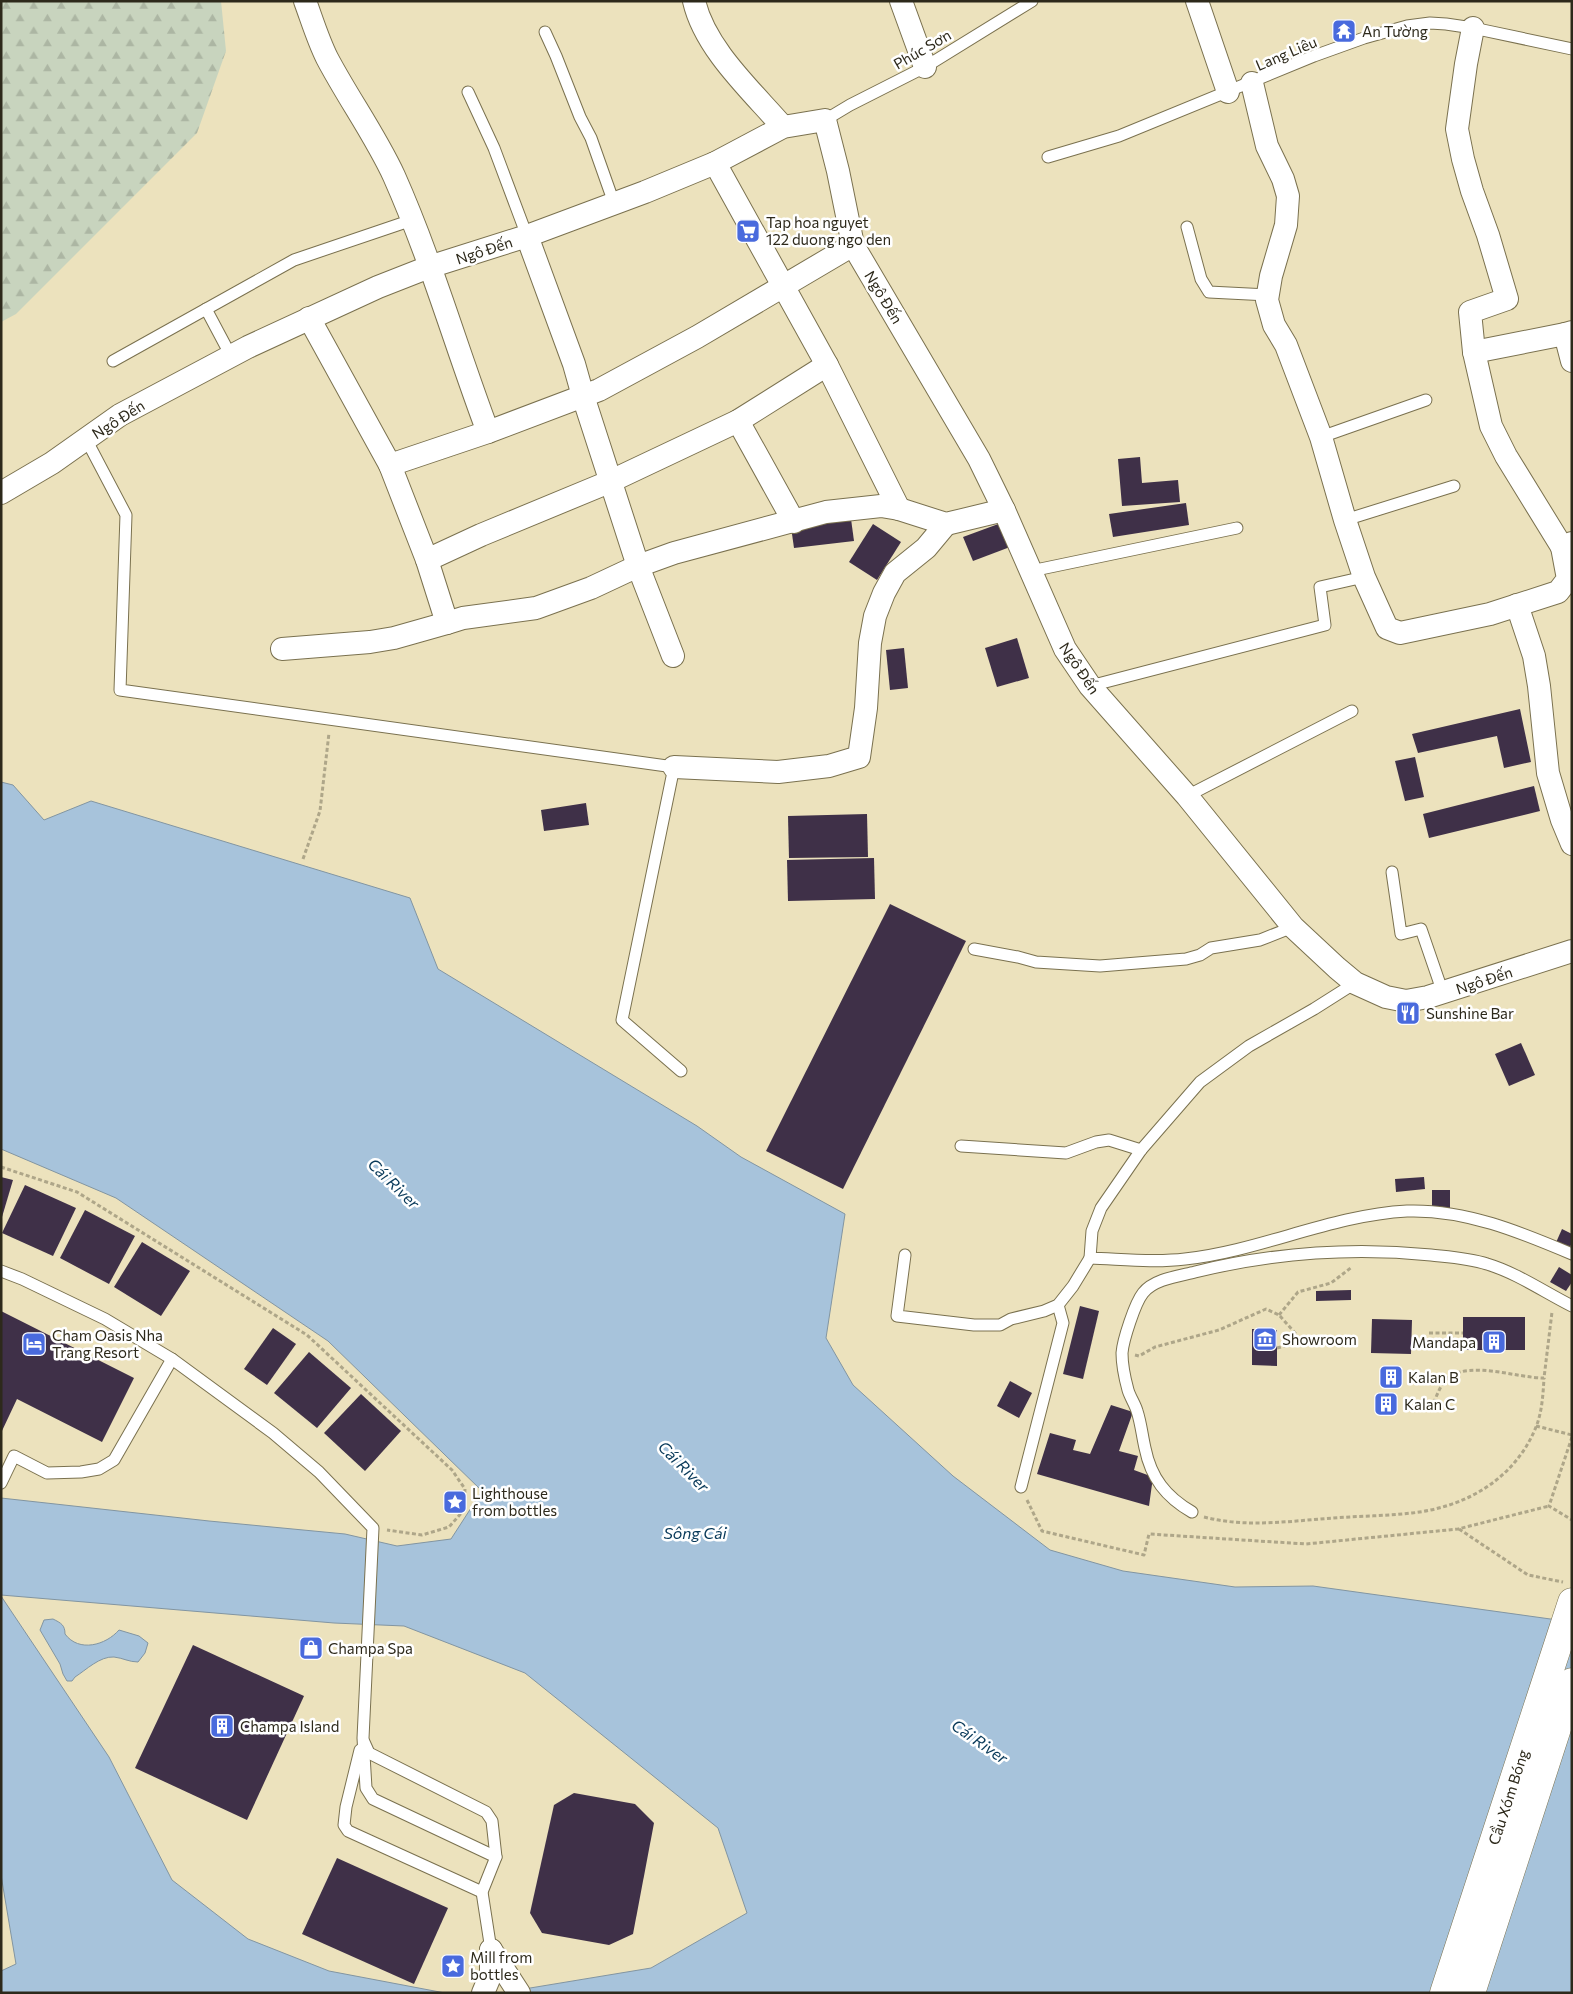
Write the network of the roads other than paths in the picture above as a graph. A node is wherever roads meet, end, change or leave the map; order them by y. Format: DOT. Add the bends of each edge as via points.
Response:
graph roads {
  1 [pos="306,1"];
  2 [pos="694,1"];
  3 [pos="901,1"];
  4 [pos="1032,1"];
  5 [pos="1197,1"];
  6 [pos="1473,28"];
  7 [pos="545,32"];
  8 [pos="1572,49"];
  9 [pos="924,67"];
  10 [pos="1252,83"];
  11 [pos="468,92"];
  12 [pos="1228,92"];
  13 [pos="825,120"];
  14 [pos="783,128"];
  15 [pos="1048,157"];
  16 [pos="715,163"];
  17 [pos="614,203"];
  18 [pos="412,220"];
  19 [pos="1187,228"];
  20 [pos="527,236"];
  21 [pos="853,245"];
  22 [pos="429,267"];
  23 [pos="783,285"];
  24 [pos="1268,295"];
  25 [pos="206,309"];
  26 [pos="309,318"];
  27 [pos="1568,333"];
  28 [pos="1474,352"];
  29 [pos="231,356"];
  30 [pos="113,360"];
  31 [pos="1572,361"];
  32 [pos="827,366"];
  33 [pos="583,396"];
  34 [pos="1426,400"];
  35 [pos="738,421"];
  36 [pos="488,432"];
  37 [pos="1321,437"];
  38 [pos="86,439"];
  39 [pos="390,466"];
  40 [pos="609,482"];
  41 [pos="1454,486"];
  42 [pos="1,492"];
  43 [pos="899,509"];
  44 [pos="1004,510"];
  45 [pos="1345,520"];
  46 [pos="794,522"];
  47 [pos="946,524"];
  48 [pos="1237,528"];
  49 [pos="1567,545"];
  50 [pos="427,560"];
  51 [pos="638,566"];
  52 [pos="1031,571"];
  53 [pos="1364,577"];
  54 [pos="1517,605"];
  55 [pos="447,623"];
  56 [pos="282,649"];
  57 [pos="672,656"];
  58 [pos="1090,686"];
  59 [pos="1352,711"];
  60 [pos="674,767"];
  61 [pos="1187,796"];
  62 [pos="1572,844"];
  63 [pos="1392,872"];
  64 [pos="1293,927"];
  65 [pos="974,949"];
  66 [pos="1572,951"];
  67 [pos="1355,983"];
  68 [pos="1443,993"];
  69 [pos="681,1071"];
  70 [pos="961,1146"];
  71 [pos="1141,1150"];
  72 [pos="1572,1254"];
  73 [pos="905,1256"];
  74 [pos="1090,1258"];
  75 [pos="1,1271"];
  76 [pos="1058,1305"];
  77 [pos="1572,1306"];
  78 [pos="172,1359"];
  79 [pos="1,1483"];
  80 [pos="1021,1487"];
  81 [pos="1192,1512"];
  82 [pos="1572,1602"];
  83 [pos="1572,1682"];
  84 [pos="363,1738"];
  85 [pos="496,1857"];
  86 [pos="482,1892"];
  87 [pos="491,1950"];
  88 [pos="493,1988"];
  89 [pos="519,1993"];
  90 [pos="1444,1993"];
  91 [pos="1471,1993"];
  1 -- 18 [label="street" via="326,56 385,158"];
  2 -- 14 [label="street" via="712,42"];
  3 -- 9 [label="street"];
  4 -- 9 [label="lane, Phúc Sơn"];
  5 -- 12 [label="street"];
  6 -- 8 [label="lane, Lang Liêu"];
  6 -- 10 [label="lane, Lang Liêu" via="1430,23 1382,32"];
  6 -- 28 [label="street" via="1457,129 1462,159 1507,299 1470,312"];
  7 -- 17 [label="lane" via="591,138"];
  9 -- 13 [label="lane, Phúc Sơn"];
  10 -- 12 [label="lane, Lang Liêu"];
  10 -- 24 [label="street" via="1267,146 1288,196 1286,225"];
  11 -- 20 [label="lane" via="494,148"];
  12 -- 15 [label="lane, Lang Liêu" via="1119,136"];
  13 -- 14 [label="street, Ngô Đến"];
  13 -- 21 [label="street, Ngô Đến"];
  14 -- 16 [label="street, Ngô Đến"];
  16 -- 17 [label="street, Ngô Đến"];
  16 -- 23 [label="street"];
  17 -- 20 [label="street, Ngô Đến"];
  18 -- 22 [label="street"];
  18 -- 25 [label="lane" via="294,260"];
  19 -- 24 [label="lane" via="1200,279 1209,292"];
  20 -- 22 [label="street, Ngô Đến"];
  20 -- 33 [label="street"];
  21 -- 23 [label="street"];
  21 -- 44 [label="street, Ngô Đến" via="979,459"];
  22 -- 26 [label="street, Ngô Đến"];
  22 -- 36 [label="street"];
  23 -- 32 [label="street"];
  23 -- 33 [label="street" via="626,377"];
  24 -- 37 [label="street" via="1274,325 1286,345"];
  25 -- 29 [label="lane"];
  25 -- 30 [label="lane"];
  26 -- 29 [label="street, Ngô Đến"];
  26 -- 39 [label="street"];
  27 -- 28 [label="street"];
  27 -- 31 [label="street"];
  28 -- 49 [label="street" via="1491,426 1506,456"];
  29 -- 38 [label="street, Ngô Đến" via="120,415"];
  32 -- 35 [label="street"];
  32 -- 43 [label="street"];
  33 -- 36 [label="street"];
  33 -- 40 [label="street"];
  34 -- 37 [label="lane"];
  35 -- 40 [label="street"];
  35 -- 46 [label="street"];
  36 -- 39 [label="street"];
  37 -- 45 [label="street"];
  38 -- 42 [label="street, Ngô Đến"];
  38 -- 60 [label="lane" via="126,515 120,690"];
  39 -- 50 [label="street"];
  40 -- 50 [label="street"];
  40 -- 51 [label="street"];
  41 -- 45 [label="lane"];
  43 -- 46 [label="street" via="881,506 826,512"];
  43 -- 47 [label="street"];
  44 -- 47 [label="street"];
  44 -- 52 [label="street, Ngô Đến"];
  45 -- 53 [label="street"];
  46 -- 51 [label="street" via="674,553"];
  47 -- 60 [label="street" via="926,548 895,573 875,616 859,757 829,766 778,772"];
  48 -- 52 [label="lane"];
  49 -- 54 [label="street" via="1568,579 1558,592"];
  50 -- 55 [label="street"];
  51 -- 55 [label="street" via="536,608"];
  51 -- 57 [label="street"];
  52 -- 58 [label="street, Ngô Đến" via="1065,650"];
  53 -- 54 [label="street" via="1387,628 1400,633"];
  53 -- 58 [label="lane" via="1320,587 1325,625"];
  54 -- 62 [label="street" via="1534,656 1548,773"];
  55 -- 56 [label="street" via="370,642"];
  58 -- 61 [label="street, Ngô Đến"];
  59 -- 61 [label="lane"];
  60 -- 69 [label="lane" via="622,1020"];
  61 -- 64 [label="street, Ngô Đến"];
  63 -- 68 [label="lane" via="1401,934 1421,929"];
  64 -- 65 [label="lane" via="1260,940 1212,948 1186,958 1100,966 1036,962"];
  64 -- 67 [label="street, Ngô Đến"];
  66 -- 68 [label="street, Ngô Đến"];
  67 -- 68 [label="street, Ngô Đến" via="1386,997 1406,1001"];
  67 -- 71 [label="lane" via="1249,1046 1200,1082"];
  70 -- 71 [label="lane" via="1066,1153 1109,1140"];
  71 -- 74 [label="lane" via="1101,1208 1092,1231"];
  72 -- 74 [label="lane" via="1488,1222 1409,1211 1365,1216 1185,1259"];
  73 -- 76 [label="lane" via="897,1316 1000,1325"];
  74 -- 76 [label="lane"];
  75 -- 78 [label="lane" via="105,1319"];
  76 -- 80 [label="lane" via="1063,1323"];
  77 -- 81 [label="lane" via="1488,1264 1372,1251 1270,1257 1210,1268 1153,1284 1135,1305 1122,1352 1128,1392 1140,1420 1145,1450 1162,1487 1174,1502"];
  78 -- 79 [label="lane" via="114,1460 99,1469 47,1474 14,1456"];
  78 -- 84 [label="lane" via="313,1466 374,1528"];
  82 -- 90 [label="main road, Cầu Xóm Bóng"];
  83 -- 91 [label="main road, Cầu Xóm Bóng"];
  84 -- 85 [label="lane" via="369,1752 486,1812 492,1821"];
  84 -- 85 [label="lane" via="366,1788 374,1799"];
  84 -- 86 [label="lane" via="346,1807 344,1825 348,1831"];
  85 -- 86 [label="lane"];
  86 -- 87 [label="lane"];
  87 -- 88 [label="street"];
  87 -- 89 [label="street"];
}
